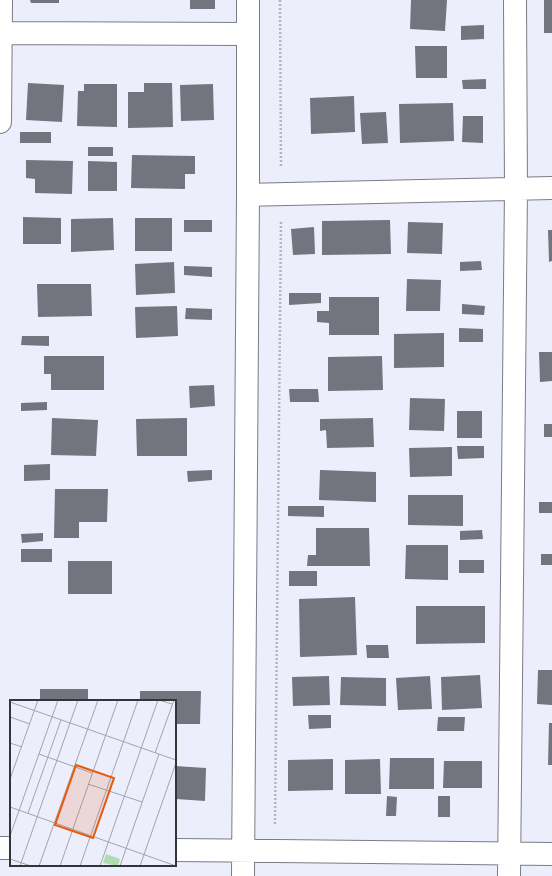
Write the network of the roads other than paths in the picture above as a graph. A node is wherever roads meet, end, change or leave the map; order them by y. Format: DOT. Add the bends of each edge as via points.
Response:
graph roads {
  1 [pos="1,0"];
  2 [pos="248,0"];
  3 [pos="515,0"];
  4 [pos="1,33"];
  5 [pos="247,34"];
  6 [pos="0,122"];
  7 [pos="516,188"];
  8 [pos="552,188"];
  9 [pos="248,195"];
  10 [pos="176,850"];
  11 [pos="243,850"];
  12 [pos="509,853"];
  13 [pos="552,854"];
  14 [pos="243,876"];
  15 [pos="509,876"];
  1 -- 4 [label="street"];
  2 -- 5 [label="street"];
  3 -- 7 [label="street"];
  4 -- 5 [label="street"];
  4 -- 6 [label="street"];
  5 -- 9 [label="street"];
  7 -- 8 [label="street"];
  7 -- 9 [label="street"];
  7 -- 12 [label="street"];
  9 -- 11 [label="street"];
  10 -- 11 [label="street"];
  11 -- 12 [label="street"];
  11 -- 14 [label="street"];
  12 -- 13 [label="street"];
  12 -- 15 [label="street"];
}
